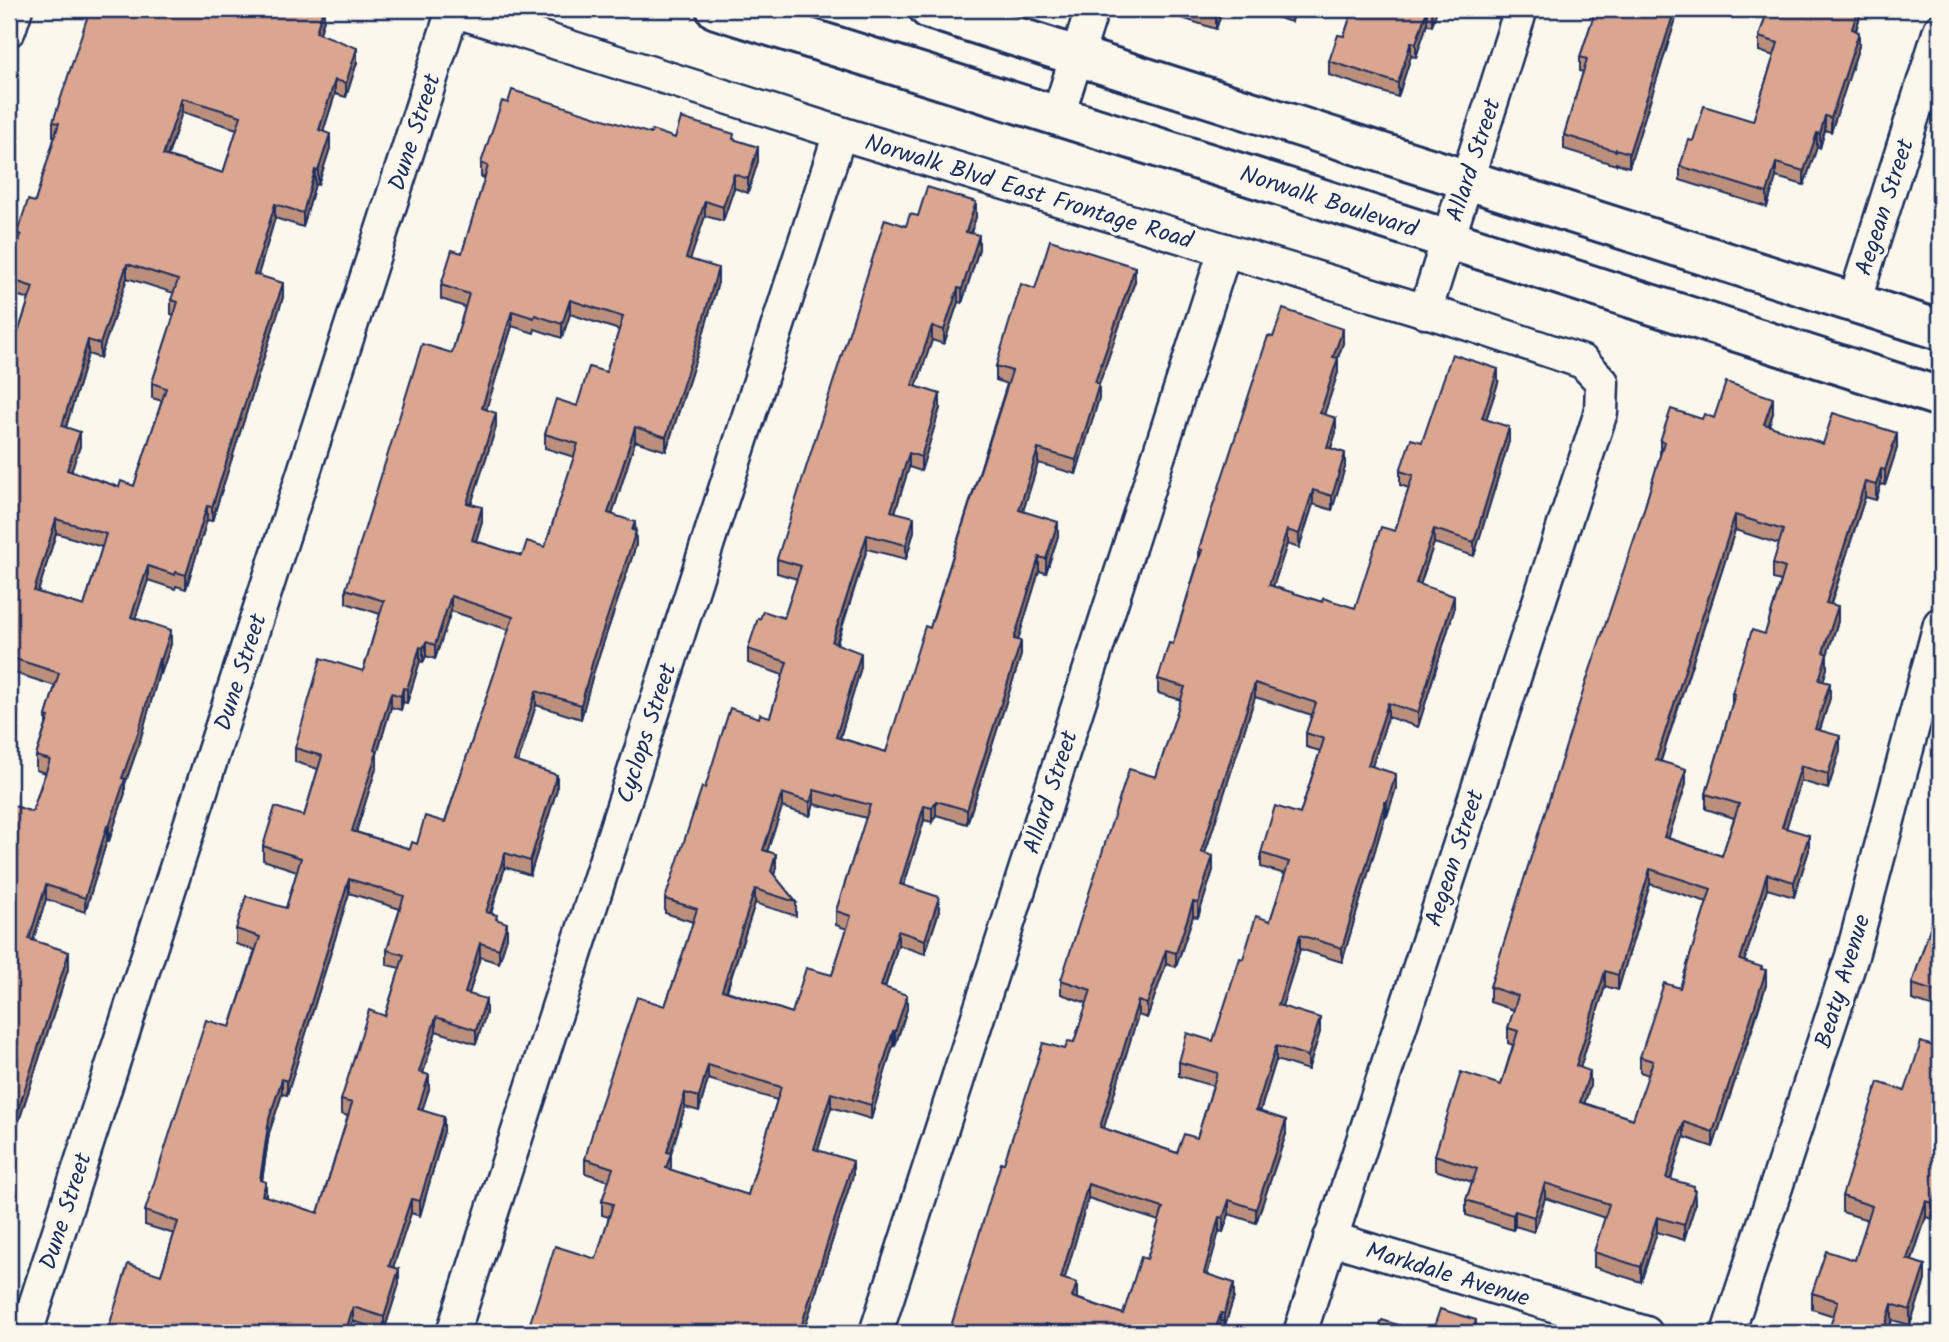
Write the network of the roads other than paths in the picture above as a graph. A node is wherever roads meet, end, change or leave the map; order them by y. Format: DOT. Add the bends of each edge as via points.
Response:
graph roads {
  1 [pos="16,9"];
  2 [pos="452,9"];
  3 [pos="716,9"];
  4 [pos="929,9"];
  5 [pos="1092,9"];
  6 [pos="1521,9"];
  7 [pos="9,30"];
  8 [pos="1940,30"];
  9 [pos="1077,57"];
  10 [pos="1058,115"];
  11 [pos="840,133"];
  12 [pos="1466,181"];
  13 [pos="1448,239"];
  14 [pos="1224,250"];
  15 [pos="1854,303"];
  16 [pos="1425,312"];
  17 [pos="1940,330"];
  18 [pos="1602,382"];
  19 [pos="1940,397"];
  20 [pos="1940,624"];
  21 [pos="1330,1238"];
  22 [pos="26,1333"];
  23 [pos="453,1333"];
  24 [pos="876,1333"];
  25 [pos="1300,1333"];
  26 [pos="1646,1333"];
  27 [pos="1728,1333"];
  1 -- 7 [label="street"];
  2 -- 11 [label="street, Norwalk Blvd East Frontage Road"];
  2 -- 22 [label="street, Dune Street"];
  3 -- 10 [label="main road, Norwalk Boulevard"];
  4 -- 9 [label="main road"];
  5 -- 9 [label="street"];
  6 -- 12 [label="street, Allard Street"];
  8 -- 15 [label="street, Aegean Street"];
  9 -- 10 [label="street"];
  9 -- 12 [label="main road"];
  10 -- 13 [label="main road, Norwalk Boulevard"];
  11 -- 14 [label="street, Norwalk Blvd East Frontage Road"];
  11 -- 23 [label="street, Cyclops Street"];
  12 -- 13 [label="street, Allard Street"];
  12 -- 15 [label="main road"];
  13 -- 16 [label="street, Allard Street"];
  13 -- 19 [label="main road, Norwalk Boulevard"];
  14 -- 16 [label="street, Norwalk Blvd East Frontage Road"];
  14 -- 24 [label="street, Allard Street"];
  15 -- 17 [label="main road"];
  16 -- 18 [label="street, Norwalk Blvd East Frontage Road" via="1583,362"];
  18 -- 21 [label="street, Aegean Street" via="1601,412"];
  20 -- 27 [label="street, Beaty Avenue" via="1852,956"];
  21 -- 25 [label="street, Aegean Street"];
  21 -- 26 [label="street, Markdale Avenue"];
}
